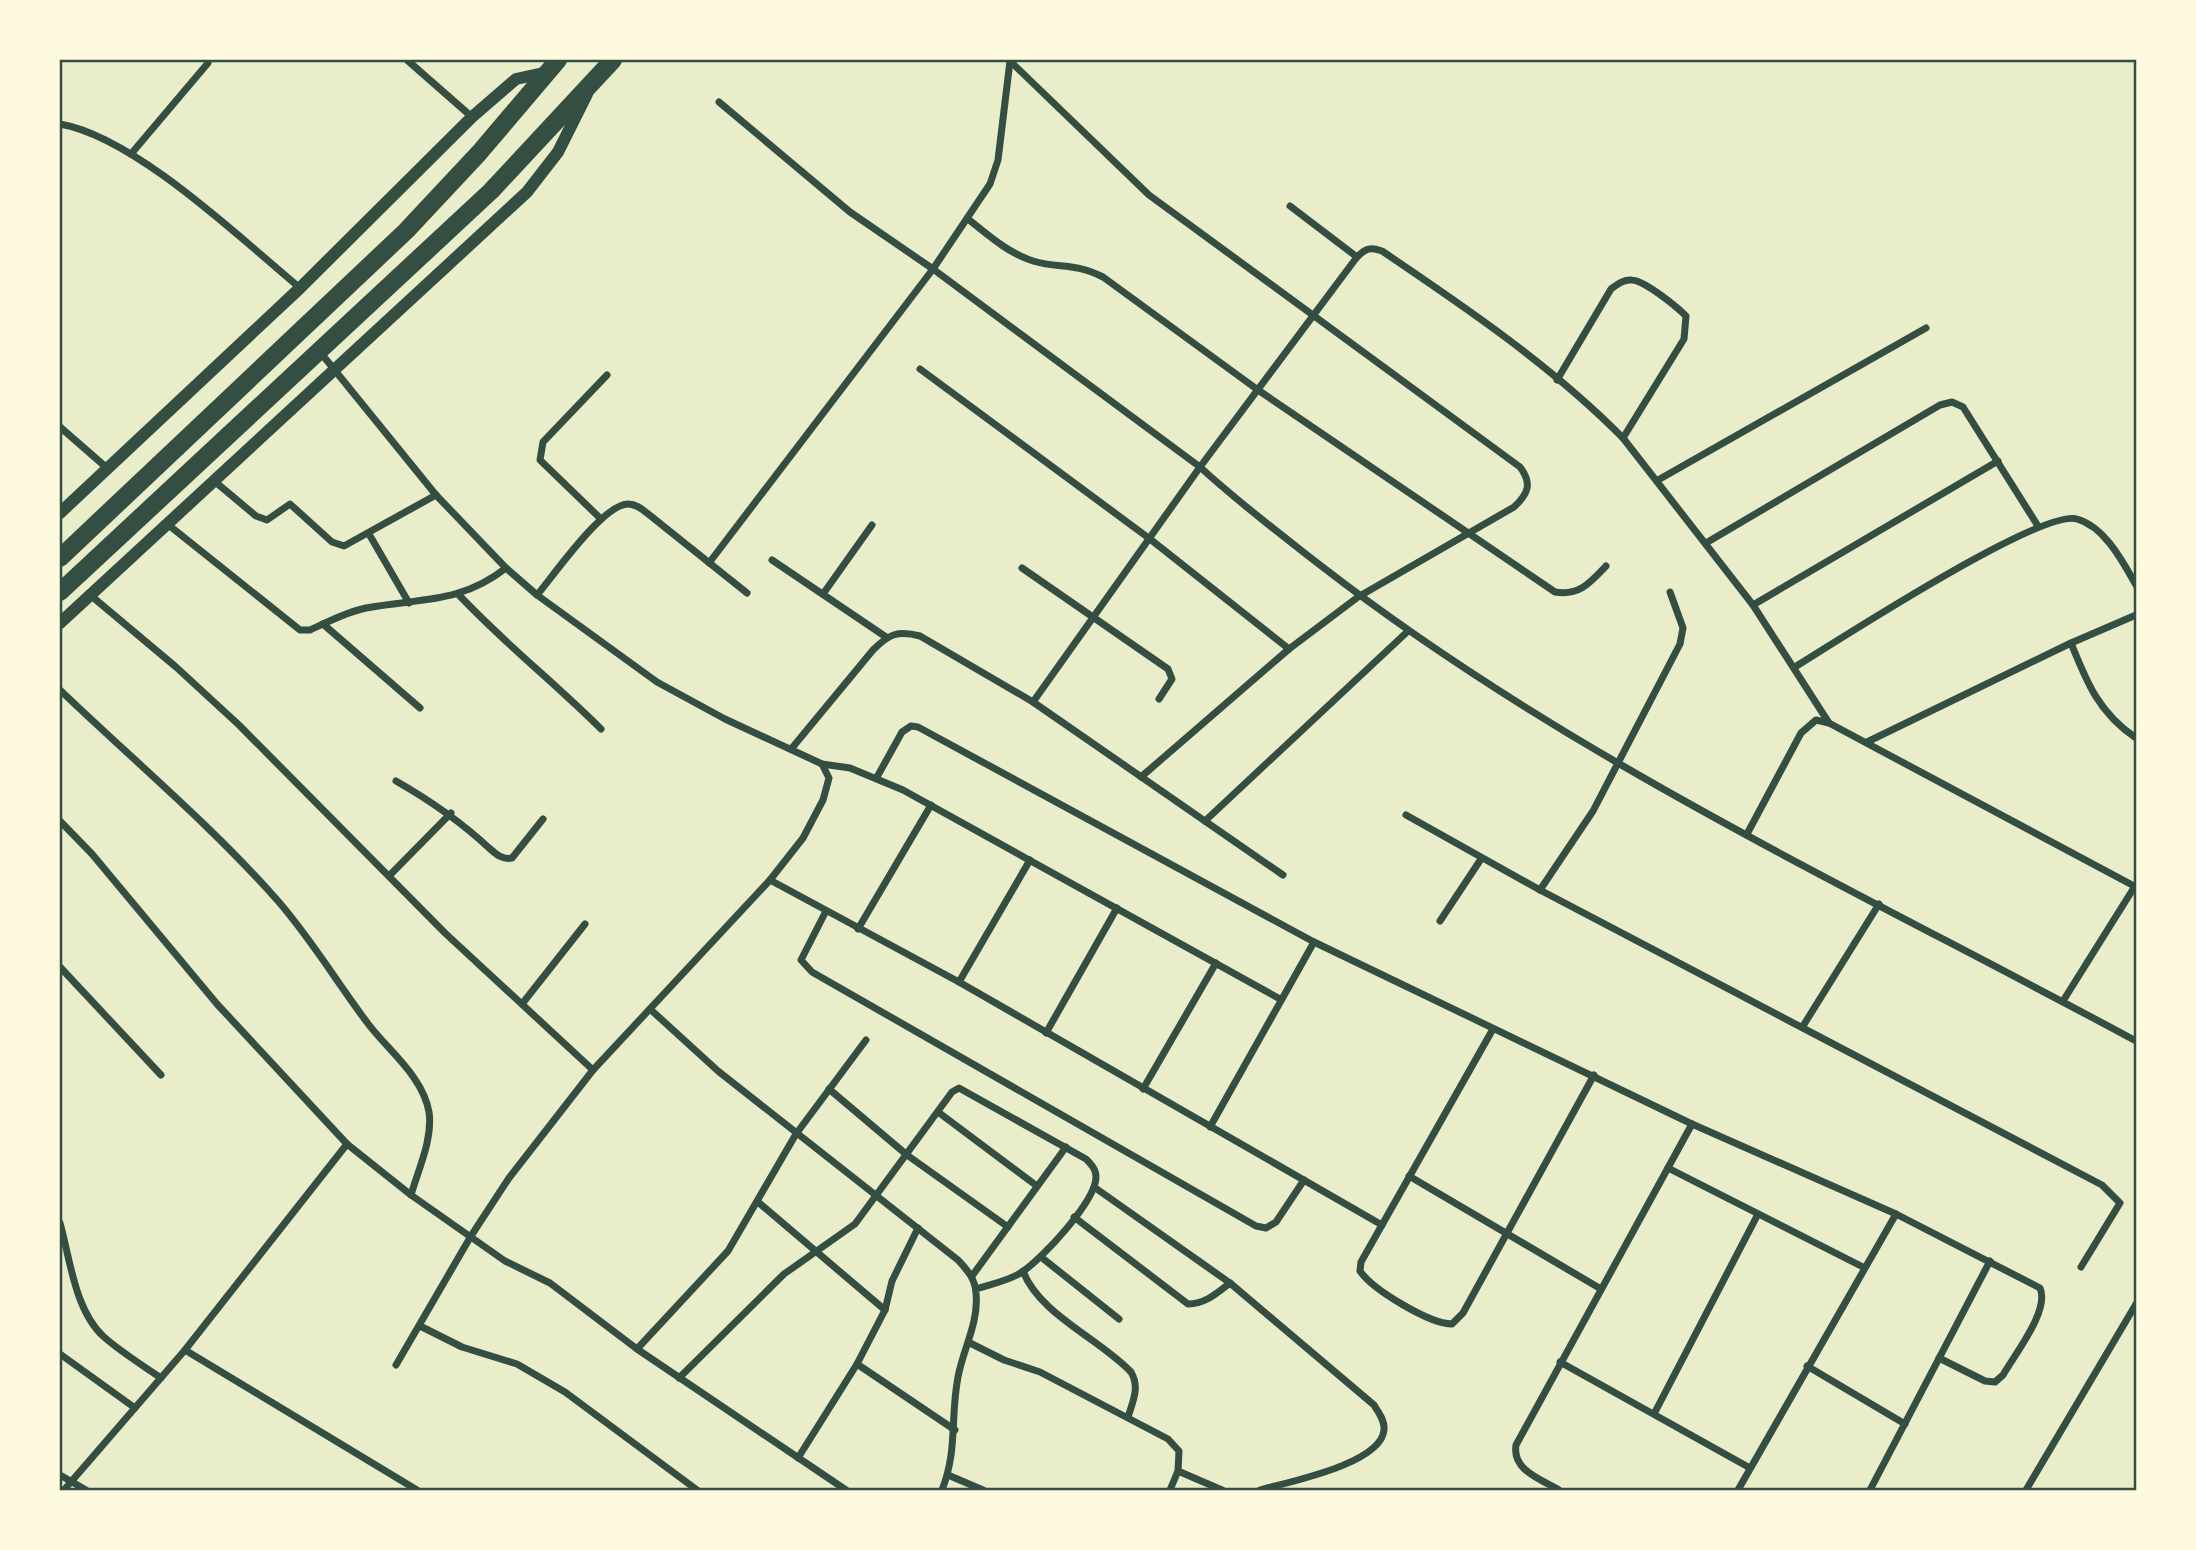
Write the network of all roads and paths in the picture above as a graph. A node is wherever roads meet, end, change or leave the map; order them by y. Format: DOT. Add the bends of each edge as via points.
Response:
graph roads {
  1 [pos="407,60"];
  2 [pos="613,60"];
  3 [pos="1010,60"];
  4 [pos="208,63"];
  5 [pos="553,66"];
  6 [pos="592,85"];
  7 [pos="719,102"];
  8 [pos="472,117"];
  9 [pos="60,124"];
  10 [pos="131,154"];
  11 [pos="1290,206"];
  12 [pos="968,219"];
  13 [pos="1357,257"];
  14 [pos="933,269"];
  15 [pos="300,288"];
  16 [pos="1314,315"];
  17 [pos="1926,328"];
  18 [pos="320,352"];
  19 [pos="920,369"];
  20 [pos="334,370"];
  21 [pos="607,375"];
  22 [pos="1557,380"];
  23 [pos="1258,390"];
  24 [pos="60,427"];
  25 [pos="1623,438"];
  26 [pos="1998,461"];
  27 [pos="1200,467"];
  28 [pos="107,468"];
  29 [pos="213,480"];
  30 [pos="1658,480"];
  31 [pos="436,495"];
  32 [pos="60,513"];
  33 [pos="601,519"];
  34 [pos="165,523"];
  35 [pos="872,525"];
  36 [pos="2038,526"];
  37 [pos="369,534"];
  38 [pos="1469,534"];
  39 [pos="1150,539"];
  40 [pos="1706,543"];
  41 [pos="60,558"];
  42 [pos="772,560"];
  43 [pos="709,563"];
  44 [pos="1606,566"];
  45 [pos="506,568"];
  46 [pos="1022,568"];
  47 [pos="2137,585"];
  48 [pos="60,592"];
  49 [pos="89,593"];
  50 [pos="747,593"];
  51 [pos="1670,593"];
  52 [pos="822,594"];
  53 [pos="459,595"];
  54 [pos="537,595"];
  55 [pos="1358,597"];
  56 [pos="409,603"];
  57 [pos="1753,605"];
  58 [pos="2137,615"];
  59 [pos="1093,618"];
  60 [pos="60,623"];
  61 [pos="323,624"];
  62 [pos="1407,632"];
  63 [pos="886,637"];
  64 [pos="2071,643"];
  65 [pos="1289,649"];
  66 [pos="1795,667"];
  67 [pos="60,690"];
  68 [pos="1158,699"];
  69 [pos="1033,702"];
  70 [pos="420,708"];
  71 [pos="1829,723"];
  72 [pos="601,729"];
  73 [pos="2137,737"];
  74 [pos="1867,742"];
  75 [pos="792,748"];
  76 [pos="1616,763"];
  77 [pos="822,764"];
  78 [pos="877,777"];
  79 [pos="1141,777"];
  80 [pos="396,780"];
  81 [pos="931,805"];
  82 [pos="451,813"];
  83 [pos="1406,815"];
  84 [pos="543,819"];
  85 [pos="60,821"];
  86 [pos="1205,821"];
  87 [pos="1747,834"];
  88 [pos="1481,859"];
  89 [pos="1030,860"];
  90 [pos="1283,875"];
  91 [pos="389,876"];
  92 [pos="770,880"];
  93 [pos="2136,886"];
  94 [pos="1540,890"];
  95 [pos="1879,904"];
  96 [pos="1117,908"];
  97 [pos="825,911"];
  98 [pos="1440,921"];
  99 [pos="585,924"];
  100 [pos="858,929"];
  101 [pos="1314,942"];
  102 [pos="1216,963"];
  103 [pos="60,967"];
  104 [pos="958,982"];
  105 [pos="1280,999"];
  106 [pos="2063,1001"];
  107 [pos="522,1004"];
  108 [pos="650,1009"];
  109 [pos="1803,1026"];
  110 [pos="1493,1029"];
  111 [pos="1046,1033"];
  112 [pos="866,1040"];
  113 [pos="2137,1041"];
  114 [pos="593,1070"];
  115 [pos="161,1075"];
  116 [pos="1594,1075"];
  117 [pos="829,1089"];
  118 [pos="1143,1089"];
  119 [pos="938,1112"];
  120 [pos="1692,1124"];
  121 [pos="1210,1127"];
  122 [pos="796,1134"];
  123 [pos="347,1144"];
  124 [pos="1066,1147"];
  125 [pos="907,1155"];
  126 [pos="1668,1168"];
  127 [pos="1409,1176"];
  128 [pos="1304,1180"];
  129 [pos="1037,1186"];
  130 [pos="1094,1187"];
  131 [pos="411,1195"];
  132 [pos="878,1197"];
  133 [pos="758,1202"];
  134 [pos="1758,1214"];
  135 [pos="1895,1214"];
  136 [pos="1074,1217"];
  137 [pos="60,1223"];
  138 [pos="1382,1225"];
  139 [pos="1008,1227"];
  140 [pos="918,1228"];
  141 [pos="1506,1234"];
  142 [pos="471,1236"];
  143 [pos="819,1252"];
  144 [pos="1041,1257"];
  145 [pos="1990,1261"];
  146 [pos="1863,1267"];
  147 [pos="2081,1267"];
  148 [pos="1023,1271"];
  149 [pos="972,1276"];
  150 [pos="1230,1283"];
  151 [pos="976,1289"];
  152 [pos="1601,1289"];
  153 [pos="2137,1304"];
  154 [pos="885,1310"];
  155 [pos="1119,1319"];
  156 [pos="420,1326"];
  157 [pos="970,1343"];
  158 [pos="637,1349"];
  159 [pos="185,1350"];
  160 [pos="60,1354"];
  161 [pos="1939,1358"];
  162 [pos="1560,1362"];
  163 [pos="857,1364"];
  164 [pos="396,1365"];
  165 [pos="1807,1366"];
  166 [pos="161,1378"];
  167 [pos="679,1378"];
  168 [pos="135,1408"];
  169 [pos="1654,1414"];
  170 [pos="1128,1417"];
  171 [pos="1905,1424"];
  172 [pos="955,1430"];
  173 [pos="798,1458"];
  174 [pos="1750,1468"];
  175 [pos="1178,1471"];
  176 [pos="60,1475"];
  177 [pos="948,1475"];
  178 [pos="72,1482"];
  179 [pos="64,1490"];
  180 [pos="86,1490"];
  181 [pos="417,1490"];
  182 [pos="697,1490"];
  183 [pos="846,1490"];
  184 [pos="942,1490"];
  185 [pos="983,1490"];
  186 [pos="1170,1490"];
  187 [pos="1222,1490"];
  188 [pos="1259,1490"];
  189 [pos="1559,1490"];
  190 [pos="1738,1490"];
  191 [pos="1870,1490"];
  192 [pos="2026,1490"];
  1 -- 8 [label="street"];
  2 -- 6 [label="highway"];
  3 -- 12 [label="street" via="999,160"];
  3 -- 16 [label="street" via="1149,195"];
  4 -- 10 [label="street"];
  5 -- 8 [label="street" via="516,79"];
  5 -- 41 [label="highway" via="406,231"];
  6 -- 18 [label="highway" via="491,191"];
  6 -- 20 [label="street" via="558,152 527,192"];
  7 -- 14 [label="street" via="850,212"];
  8 -- 15 [label="street"];
  9 -- 10 [label="street" via="98,134"];
  10 -- 15 [label="street"];
  11 -- 13 [label="street"];
  12 -- 14 [label="street"];
  12 -- 23 [label="street" via="1016,254 1035,262 1082,267 1102,277"];
  13 -- 16 [label="street"];
  13 -- 22 [label="street" via="1366,248 1382,251"];
  14 -- 27 [label="street"];
  14 -- 43 [label="street"];
  15 -- 28 [label="street"];
  16 -- 23 [label="street"];
  16 -- 38 [label="street" via="1528,477 1524,498"];
  17 -- 30 [label="street"];
  18 -- 20 [label="street"];
  18 -- 48 [label="highway"];
  19 -- 39 [label="street"];
  20 -- 29 [label="street"];
  20 -- 31 [label="street"];
  21 -- 33 [label="street" via="542,442 540,451 540,460"];
  22 -- 25 [label="street"];
  22 -- 25 [label="street" via="1611,289 1623,280 1635,279 1677,307 1686,316 1684,339"];
  23 -- 27 [label="street"];
  23 -- 38 [label="street"];
  24 -- 28 [label="street"];
  25 -- 30 [label="street"];
  26 -- 36 [label="street"];
  26 -- 40 [label="street" via="1963,407 1952,401"];
  26 -- 57 [label="street"];
  27 -- 39 [label="street"];
  27 -- 55 [label="street"];
  28 -- 32 [label="street"];
  29 -- 34 [label="street"];
  29 -- 37 [label="street" via="261,519 267,520 290,504 338,545"];
  30 -- 40 [label="street"];
  31 -- 37 [label="street"];
  31 -- 45 [label="street"];
  33 -- 43 [label="street" via="615,508 636,505"];
  33 -- 54 [label="street"];
  34 -- 49 [label="street"];
  34 -- 61 [label="street" via="292,626 310,630"];
  35 -- 52 [label="street"];
  36 -- 47 [label="street" via="2058,518 2076,518 2094,528"];
  36 -- 66 [label="street"];
  37 -- 56 [label="street"];
  38 -- 44 [label="street" via="1555,592 1571,595 1582,590"];
  38 -- 55 [label="street"];
  39 -- 59 [label="street"];
  39 -- 65 [label="street"];
  40 -- 57 [label="street"];
  42 -- 52 [label="street"];
  43 -- 50 [label="street"];
  45 -- 53 [label="street"];
  45 -- 54 [label="street"];
  46 -- 59 [label="street"];
  49 -- 60 [label="street"];
  49 -- 91 [label="street" via="239,725"];
  51 -- 76 [label="street" via="1683,628 1680,644"];
  52 -- 63 [label="street"];
  53 -- 56 [label="street"];
  53 -- 72 [label="street"];
  54 -- 75 [label="street" via="657,682"];
  55 -- 62 [label="street"];
  55 -- 65 [label="street"];
  56 -- 61 [label="street" via="365,608"];
  57 -- 66 [label="street"];
  58 -- 64 [label="street"];
  59 -- 68 [label="street" via="1168,669 1171,679"];
  59 -- 69 [label="street"];
  61 -- 70 [label="street"];
  62 -- 76 [label="street"];
  62 -- 86 [label="street"];
  63 -- 69 [label="street" via="896,632 919,636"];
  63 -- 75 [label="street"];
  64 -- 73 [label="street" via="2105,713"];
  64 -- 74 [label="street"];
  65 -- 79 [label="street"];
  66 -- 71 [label="street"];
  67 -- 131 [label="street" via="229,848 277,901 413,1077 429,1114"];
  69 -- 79 [label="street"];
  71 -- 74 [label="street"];
  71 -- 87 [label="street" via="1816,720 1807,726"];
  74 -- 93 [label="street"];
  75 -- 77 [label="street"];
  76 -- 87 [label="street"];
  76 -- 94 [label="street" via="1587,822"];
  77 -- 78 [label="street"];
  77 -- 92 [label="street" via="829,778 823,800 803,838"];
  78 -- 81 [label="street"];
  78 -- 101 [label="street" via="902,732 918,727"];
  79 -- 86 [label="street"];
  80 -- 82 [label="street"];
  81 -- 89 [label="street"];
  81 -- 100 [label="street"];
  82 -- 84 [label="street" via="507,859"];
  82 -- 91 [label="street"];
  83 -- 88 [label="street"];
  85 -- 123 [label="street" via="217,1004"];
  86 -- 90 [label="street"];
  87 -- 95 [label="street"];
  88 -- 94 [label="street"];
  88 -- 98 [label="street"];
  89 -- 96 [label="street"];
  89 -- 104 [label="street"];
  91 -- 107 [label="street"];
  92 -- 97 [label="street"];
  92 -- 108 [label="street"];
  93 -- 106 [label="street"];
  94 -- 109 [label="street"];
  95 -- 106 [label="street"];
  95 -- 109 [label="street"];
  96 -- 102 [label="street"];
  96 -- 111 [label="street"];
  97 -- 100 [label="street"];
  97 -- 128 [label="street" via="801,960 812,972 1256,1226 1266,1228 1276,1222"];
  99 -- 107 [label="street"];
  100 -- 104 [label="street"];
  101 -- 105 [label="street"];
  101 -- 110 [label="street"];
  102 -- 105 [label="street"];
  102 -- 118 [label="street"];
  103 -- 115 [label="street"];
  104 -- 111 [label="street"];
  105 -- 121 [label="street"];
  106 -- 113 [label="street"];
  107 -- 114 [label="street"];
  108 -- 114 [label="street"];
  108 -- 122 [label="street" via="697,1054"];
  109 -- 147 [label="street" via="2115,1195 2120,1203 2115,1216"];
  110 -- 116 [label="street"];
  110 -- 127 [label="street"];
  111 -- 118 [label="street"];
  112 -- 117 [label="street"];
  114 -- 142 [label="street" via="509,1178"];
  116 -- 120 [label="street"];
  116 -- 141 [label="street"];
  117 -- 122 [label="street"];
  117 -- 125 [label="street"];
  118 -- 121 [label="street"];
  119 -- 124 [label="street" via="959,1088"];
  119 -- 125 [label="street"];
  119 -- 129 [label="street"];
  120 -- 126 [label="street"];
  120 -- 135 [label="street"];
  121 -- 128 [label="street"];
  122 -- 132 [label="street"];
  122 -- 133 [label="street"];
  123 -- 131 [label="street"];
  123 -- 159 [label="street"];
  124 -- 129 [label="street"];
  124 -- 130 [label="street" via="1095,1168"];
  125 -- 132 [label="street"];
  125 -- 139 [label="street"];
  126 -- 134 [label="street"];
  126 -- 152 [label="street"];
  127 -- 138 [label="street"];
  127 -- 141 [label="street"];
  128 -- 138 [label="street"];
  129 -- 139 [label="street"];
  130 -- 136 [label="street"];
  130 -- 150 [label="street"];
  131 -- 142 [label="street"];
  132 -- 140 [label="street"];
  132 -- 143 [label="street" via="855,1224"];
  133 -- 143 [label="street"];
  133 -- 158 [label="street" via="728,1251"];
  134 -- 146 [label="street"];
  134 -- 169 [label="street"];
  135 -- 145 [label="street"];
  135 -- 146 [label="street"];
  136 -- 144 [label="street"];
  136 -- 150 [label="street" via="1188,1304 1198,1304"];
  137 -- 166 [label="street" via="92,1323 103,1337"];
  138 -- 141 [label="street" via="1360,1271 1374,1285 1438,1324 1452,1324 1463,1313"];
  139 -- 149 [label="street"];
  140 -- 149 [label="street"];
  140 -- 154 [label="street" via="892,1281"];
  141 -- 152 [label="street"];
  142 -- 156 [label="street"];
  142 -- 158 [label="street" via="505,1261 550,1283"];
  143 -- 154 [label="street"];
  143 -- 167 [label="street" via="784,1274"];
  144 -- 148 [label="street"];
  144 -- 155 [label="street"];
  145 -- 161 [label="street"];
  145 -- 161 [label="street" via="2039,1288 2041,1309 1995,1382"];
  146 -- 165 [label="street"];
  148 -- 151 [label="street"];
  148 -- 170 [label="street" via="1033,1292 1131,1372 1136,1389"];
  149 -- 151 [label="street"];
  150 -- 188 [label="street" via="1374,1405 1384,1430 1381,1440 1360,1459"];
  151 -- 157 [label="street"];
  152 -- 162 [label="street"];
  153 -- 192 [label="street"];
  154 -- 163 [label="street"];
  156 -- 164 [label="street"];
  156 -- 182 [label="street" via="462,1347 517,1364 565,1392"];
  157 -- 170 [label="street"];
  157 -- 172 [label="street" via="958,1374"];
  158 -- 167 [label="street"];
  159 -- 166 [label="street"];
  159 -- 181 [label="street"];
  160 -- 168 [label="street"];
  161 -- 171 [label="street"];
  162 -- 169 [label="street"];
  162 -- 189 [label="street" via="1514,1457 1519,1466"];
  163 -- 172 [label="street"];
  163 -- 173 [label="street"];
  165 -- 171 [label="street"];
  165 -- 174 [label="street"];
  166 -- 168 [label="street"];
  167 -- 173 [label="street"];
  168 -- 178 [label="street"];
  169 -- 174 [label="street"];
  170 -- 175 [label="street" via="1168,1439 1179,1451"];
  171 -- 191 [label="street"];
  172 -- 177 [label="street"];
  173 -- 183 [label="street"];
  174 -- 190 [label="street"];
  175 -- 186 [label="street"];
  175 -- 187 [label="street"];
  176 -- 178 [label="street"];
  177 -- 184 [label="street"];
  177 -- 185 [label="street"];
  178 -- 179 [label="street"];
  178 -- 180 [label="street"];
}
